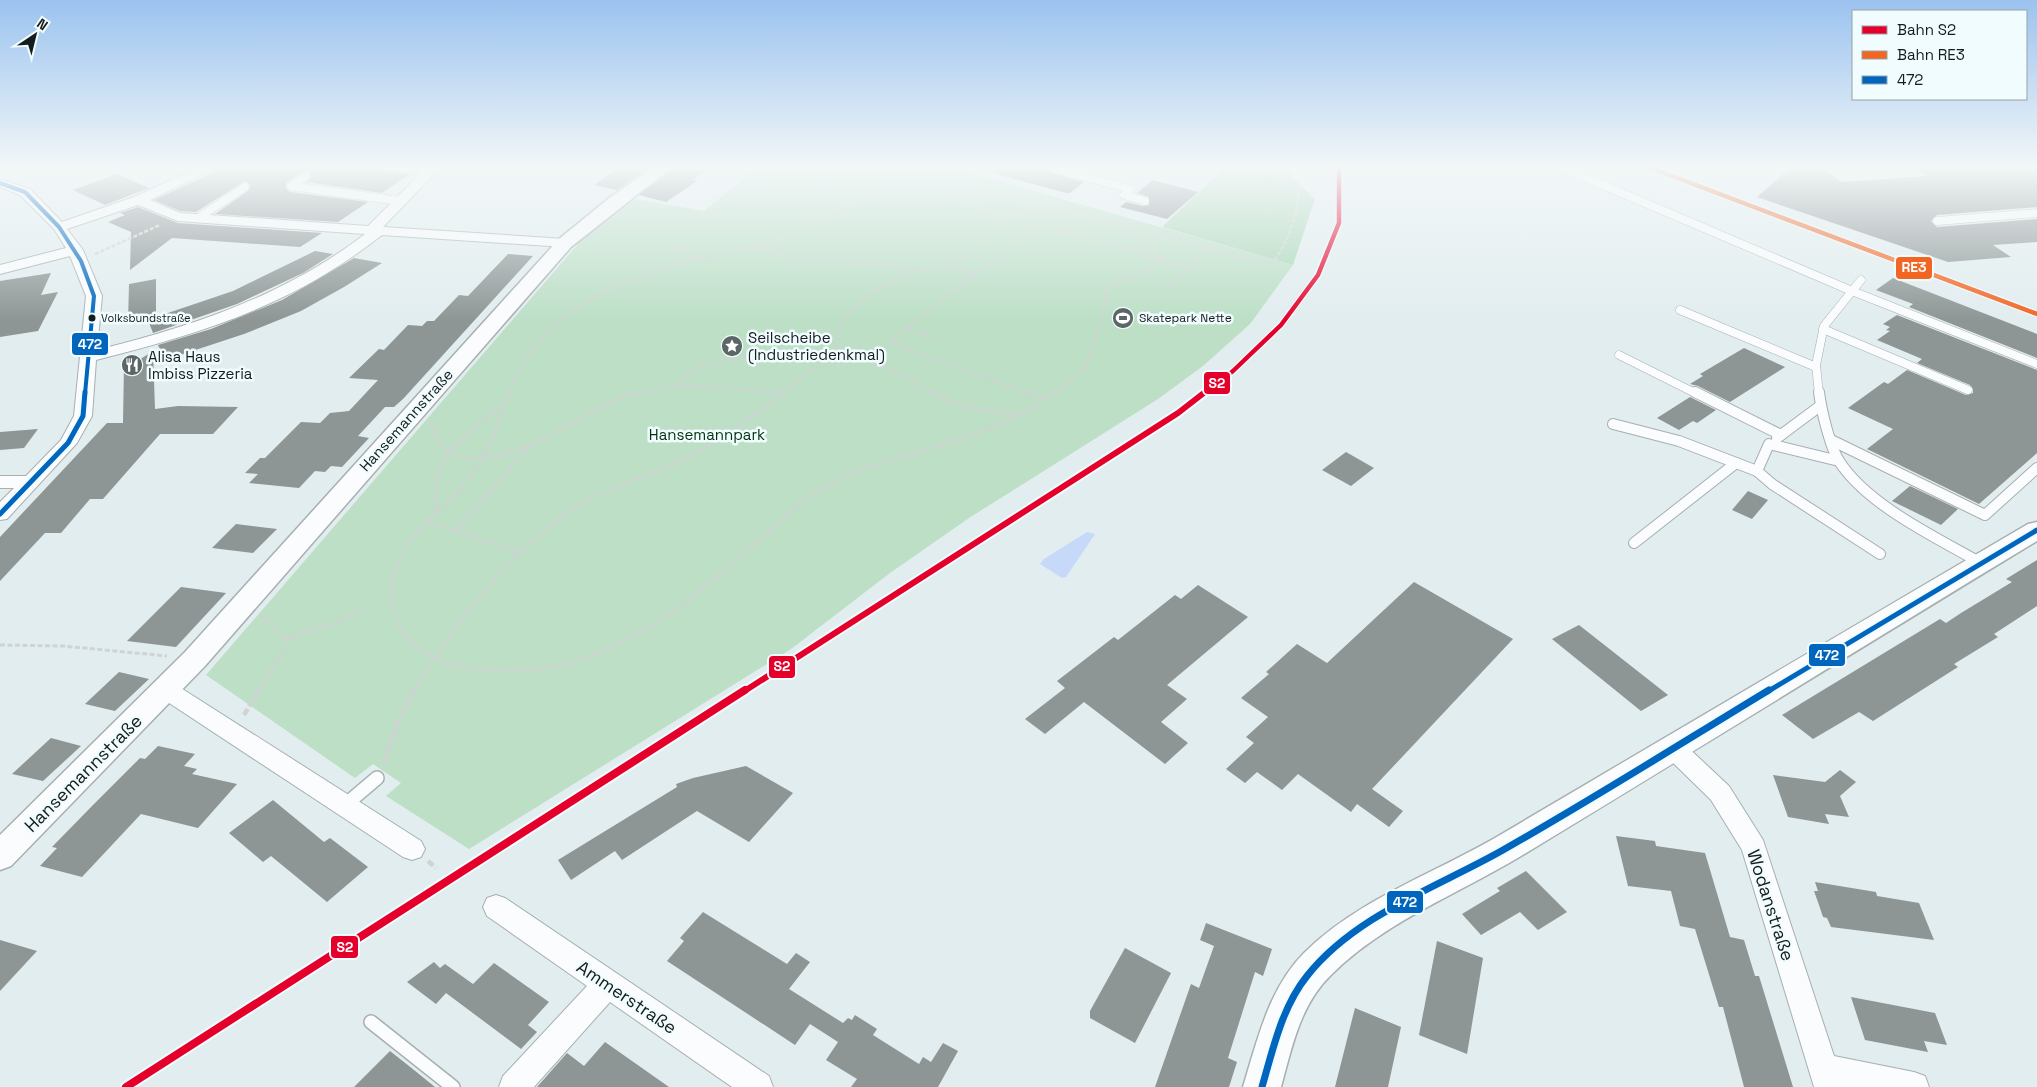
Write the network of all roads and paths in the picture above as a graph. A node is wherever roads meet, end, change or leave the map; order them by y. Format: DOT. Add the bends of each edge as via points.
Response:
graph roads {
  1 [pos="51,219"];
  2 [pos="84,219"];
  3 [pos="174,219"];
  4 [pos="210,219"];
  5 [pos="384,219"];
  6 [pos="594,219"];
  7 [pos="819,219"];
  8 [pos="999,219"];
  9 [pos="1097,219"];
  10 [pos="1294,219"];
  11 [pos="1682,219"];
  12 [pos="1969,219"];
  13 [pos="1937,221"];
  14 [pos="1111,223"];
  15 [pos="59,227"];
  16 [pos="376,229"];
  17 [pos="565,243"];
  18 [pos="674,246"];
  19 [pos="752,248"];
  20 [pos="1206,250"];
  21 [pos="78,256"];
  22 [pos="694,260"];
  23 [pos="1163,260"];
  24 [pos="954,267"];
  25 [pos="1188,267"];
  26 [pos="0,270"];
  27 [pos="914,270"];
  28 [pos="976,274"];
  29 [pos="1861,280"];
  30 [pos="1169,286"];
  31 [pos="1852,291"];
  32 [pos="1680,310"];
  33 [pos="907,328"];
  34 [pos="1823,329"];
  35 [pos="935,338"];
  36 [pos="836,350"];
  37 [pos="1619,354"];
  38 [pos="862,355"];
  39 [pos="88,357"];
  40 [pos="826,358"];
  41 [pos="2037,364"];
  42 [pos="1816,367"];
  43 [pos="679,385"];
  44 [pos="1968,390"];
  45 [pos="782,392"];
  46 [pos="1045,400"];
  47 [pos="420,404"];
  48 [pos="503,406"];
  49 [pos="1820,406"];
  50 [pos="1018,414"];
  51 [pos="1613,424"];
  52 [pos="1781,435"];
  53 [pos="1831,440"];
  54 [pos="532,444"];
  55 [pos="1769,444"];
  56 [pos="449,451"];
  57 [pos="485,458"];
  58 [pos="1839,461"];
  59 [pos="1736,463"];
  60 [pos="2037,468"];
  61 [pos="1757,471"];
  62 [pos="0,482"];
  63 [pos="30,482"];
  64 [pos="436,513"];
  65 [pos="0,514"];
  66 [pos="427,522"];
  67 [pos="2037,530"];
  68 [pos="455,531"];
  69 [pos="1634,543"];
  70 [pos="518,552"];
  71 [pos="1880,554"];
  72 [pos="1981,563"];
  73 [pos="240,609"];
  74 [pos="362,610"];
  75 [pos="294,635"];
  76 [pos="0,645"];
  77 [pos="436,658"];
  78 [pos="195,659"];
  79 [pos="165,689"];
  80 [pos="232,733"];
  81 [pos="1672,747"];
  82 [pos="376,778"];
  83 [pos="344,806"];
  84 [pos="412,849"];
  85 [pos="0,856"];
  86 [pos="496,907"];
  87 [pos="608,984"];
  88 [pos="371,1022"];
  89 [pos="1826,1078"];
  90 [pos="453,1087"];
  91 [pos="514,1087"];
  92 [pos="758,1087"];
  93 [pos="1262,1087"];
  94 [pos="1914,1087"];
  1 -- 15 [label="street"];
  2 -- 15 [label="street"];
  3 -- 21 [label="path"];
  4 -- 16 [label="street"];
  5 -- 16 [label="street"];
  6 -- 17 [label="street, Hansemannstraße"];
  7 -- 19 [label="path" via="800,230"];
  8 -- 24 [label="path"];
  9 -- 14 [label="path"];
  10 -- 20 [label="path" via="1290,237 1274,260 1247,260"];
  11 -- 31 [label="lane"];
  12 -- 13 [label="lane"];
  14 -- 20 [label="path"];
  14 -- 23 [label="path" via="1141,238"];
  15 -- 21 [label="street"];
  16 -- 17 [label="street"];
  16 -- 39 [label="street" via="321,273 258,305 193,329"];
  17 -- 47 [label="street, Hansemannstraße"];
  18 -- 22 [label="path" via="689,253"];
  19 -- 22 [label="path"];
  19 -- 27 [label="path" via="802,258 876,262"];
  20 -- 25 [label="path"];
  21 -- 26 [label="street"];
  21 -- 39 [label="street" via="94,296"];
  22 -- 48 [label="path" via="629,279 567,316 524,363"];
  23 -- 25 [label="path"];
  23 -- 28 [label="path" via="1039,224"];
  23 -- 46 [label="path" via="1158,266 1127,277 1108,290 1094,339 1093,355 1086,368"];
  24 -- 27 [label="path"];
  24 -- 28 [label="path"];
  25 -- 30 [label="path"];
  27 -- 36 [label="path" via="886,284 854,307 837,330"];
  28 -- 33 [label="path"];
  29 -- 31 [label="lane"];
  31 -- 34 [label="lane"];
  31 -- 41 [label="lane"];
  32 -- 42 [label="lane"];
  33 -- 35 [label="path"];
  33 -- 46 [label="path" via="888,342"];
  34 -- 42 [label="lane"];
  34 -- 44 [label="lane"];
  36 -- 38 [label="path"];
  36 -- 40 [label="path"];
  37 -- 52 [label="lane"];
  38 -- 40 [label="path" via="846,364"];
  38 -- 50 [label="path" via="957,404"];
  39 -- 63 [label="street" via="83,416 68,444"];
  40 -- 43 [label="path" via="796,351 744,356 696,369 685,375"];
  40 -- 45 [label="path"];
  42 -- 49 [label="lane"];
  43 -- 45 [label="path"];
  43 -- 54 [label="path" via="619,398"];
  45 -- 70 [label="path" via="687,458 600,493 573,508"];
  46 -- 50 [label="path"];
  47 -- 56 [label="path" via="443,447"];
  47 -- 73 [label="street, Hansemannstraße"];
  48 -- 56 [label="path"];
  48 -- 57 [label="path" via="492,446"];
  49 -- 52 [label="lane"];
  49 -- 53 [label="lane"];
  50 -- 77 [label="path" via="979,432 829,484 792,510 694,596 618,645 579,660 536,669 474,669"];
  51 -- 59 [label="lane" via="1679,441"];
  52 -- 55 [label="lane"];
  53 -- 58 [label="lane"];
  53 -- 60 [label="lane" via="1985,515"];
  54 -- 57 [label="path" via="512,453"];
  54 -- 68 [label="path"];
  55 -- 58 [label="lane"];
  55 -- 61 [label="lane"];
  56 -- 57 [label="path" via="460,456"];
  56 -- 64 [label="path" via="437,474"];
  57 -- 64 [label="path" via="463,490"];
  58 -- 72 [label="lane" via="1861,485 1896,514"];
  59 -- 61 [label="lane"];
  59 -- 69 [label="lane"];
  61 -- 71 [label="lane"];
  62 -- 63 [label="street"];
  63 -- 65 [label="street"];
  64 -- 66 [label="path"];
  66 -- 68 [label="path"];
  66 -- 77 [label="path" via="400,556 389,592 399,628 412,644"];
  67 -- 72 [label="street"];
  68 -- 70 [label="path"];
  70 -- 77 [label="path" via="481,595"];
  72 -- 81 [label="street"];
  73 -- 75 [label="path" via="255,612 285,638"];
  73 -- 78 [label="street, Hansemannstraße"];
  74 -- 75 [label="path" via="336,623"];
  75 -- 80 [label="path"];
  76 -- 78 [label="path" via="76,645"];
  77 -- 82 [label="path" via="406,705"];
  78 -- 79 [label="street, Hansemannstraße"];
  79 -- 80 [label="street"];
  79 -- 85 [label="street, Hansemannstraße"];
  80 -- 83 [label="street"];
  81 -- 89 [label="street, Wodanstraße" via="1720,793 1754,848"];
  81 -- 93 [label="street" via="1480,864 1357,930 1303,981 1277,1034"];
  82 -- 83 [label="lane"];
  83 -- 84 [label="street"];
  86 -- 87 [label="street, Ammerstraße"];
  87 -- 91 [label="street"];
  87 -- 92 [label="street, Ammerstraße"];
  88 -- 90 [label="lane"];
  89 -- 94 [label="street"];
}
